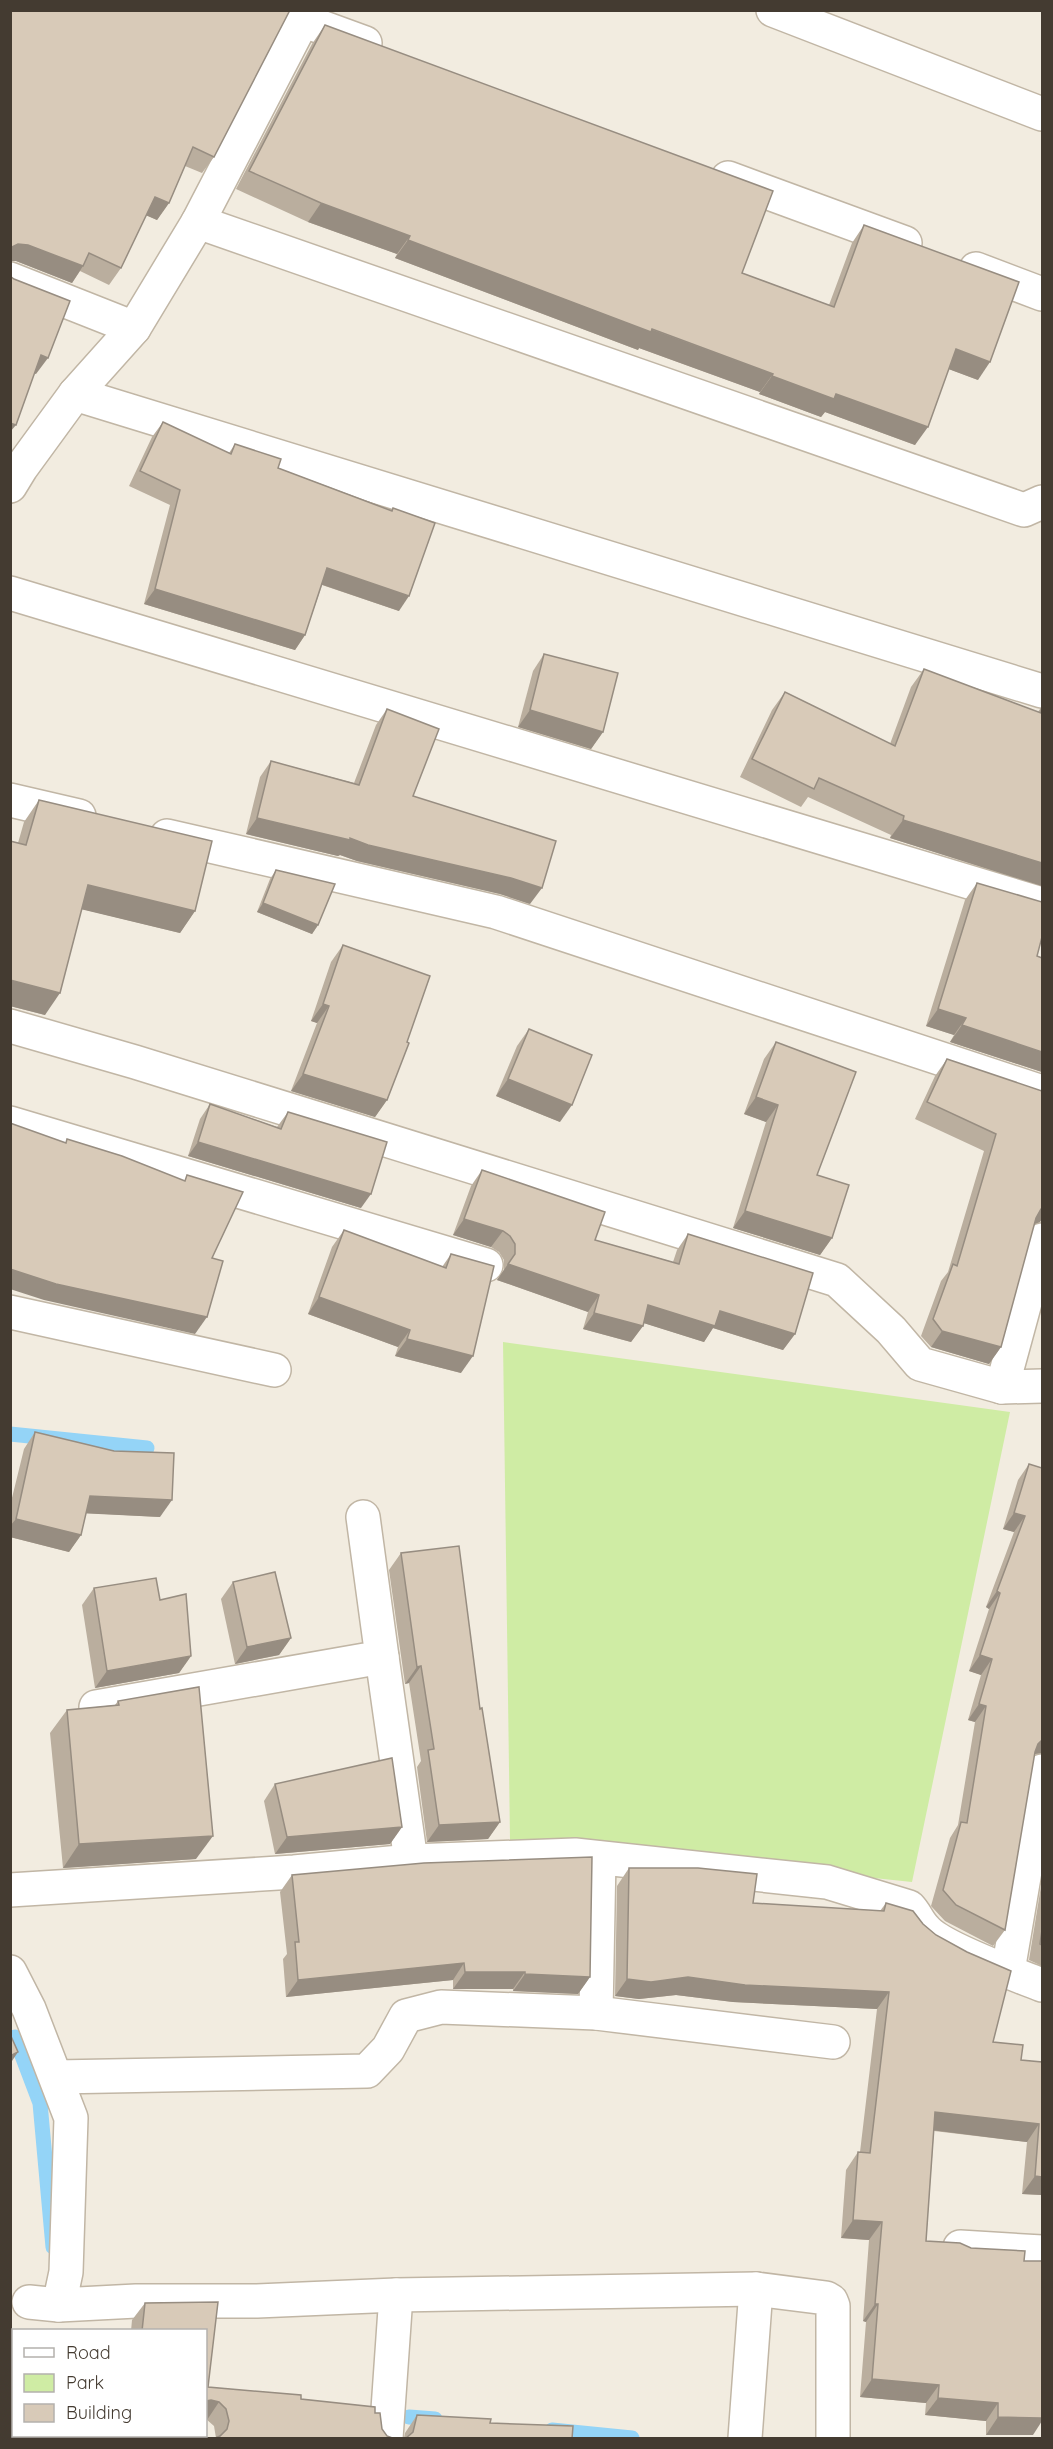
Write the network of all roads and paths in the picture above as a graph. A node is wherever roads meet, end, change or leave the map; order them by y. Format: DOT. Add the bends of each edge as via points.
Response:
graph roads {
  1 [pos="773,10"];
  2 [pos="305,15"];
  3 [pos="392,53"];
  4 [pos="1042,114"];
  5 [pos="706,170"];
  6 [pos="198,222"];
  7 [pos="10,279"];
  8 [pos="1042,294"];
  9 [pos="134,328"];
  10 [pos="75,394"];
  11 [pos="14,473"];
  12 [pos="1042,502"];
  13 [pos="10,593"];
  14 [pos="1042,691"];
  15 [pos="10,801"];
  16 [pos="103,822"];
  17 [pos="138,830"];
  18 [pos="1042,904"];
  19 [pos="10,1026"];
  20 [pos="1042,1092"];
  21 [pos="10,1123"];
  22 [pos="1042,1240"];
  23 [pos="486,1264"];
  24 [pos="10,1312"];
  25 [pos="274,1370"];
  26 [pos="1042,1386"];
  27 [pos="1002,1387"];
  28 [pos="363,1517"];
  29 [pos="382,1657"];
  30 [pos="96,1707"];
  31 [pos="1042,1771"];
  32 [pos="599,1858"];
  33 [pos="411,1861"];
  34 [pos="10,1890"];
  35 [pos="1008,1971"];
  36 [pos="10,1972"];
  37 [pos="1042,1985"];
  38 [pos="20,2008"];
  39 [pos="596,2013"];
  40 [pos="833,2042"];
  41 [pos="56,2077"];
  42 [pos="960,2247"];
  43 [pos="1042,2252"];
  44 [pos="756,2289"];
  45 [pos="396,2295"];
  46 [pos="386,2439"];
  47 [pos="745,2439"];
  48 [pos="833,2439"];
  1 -- 4 [label="street"];
  2 -- 3 [label="street"];
  2 -- 6 [label="street"];
  5 -- 8 [label="street"];
  6 -- 9 [label="street"];
  6 -- 12 [label="street" via="1024,510"];
  7 -- 9 [label="street"];
  9 -- 10 [label="street"];
  10 -- 11 [label="street"];
  10 -- 14 [label="street"];
  13 -- 18 [label="street"];
  15 -- 16 [label="street"];
  17 -- 20 [label="street" via="496,912"];
  19 -- 27 [label="street" via="837,1280 891,1330 920,1364"];
  21 -- 23 [label="street"];
  22 -- 27 [label="street"];
  24 -- 25 [label="street"];
  26 -- 27 [label="street"];
  28 -- 29 [label="street"];
  29 -- 30 [label="street"];
  29 -- 33 [label="street"];
  31 -- 35 [label="street"];
  32 -- 33 [label="street" via="575,1855"];
  32 -- 35 [label="street" via="827,1882 909,1907 925,1929 941,1942"];
  32 -- 39 [label="street"];
  33 -- 34 [label="street"];
  35 -- 37 [label="street"];
  36 -- 38 [label="street"];
  38 -- 41 [label="street"];
  39 -- 40 [label="street"];
  39 -- 41 [label="street" via="441,2007 406,2016 388,2049 368,2071"];
  41 -- 45 [label="street" via="71,2118 66,2272 44,2304"];
  42 -- 43 [label="street"];
  44 -- 45 [label="street"];
  44 -- 47 [label="street"];
  44 -- 48 [label="street" via="831,2301"];
  45 -- 46 [label="street"];
}
